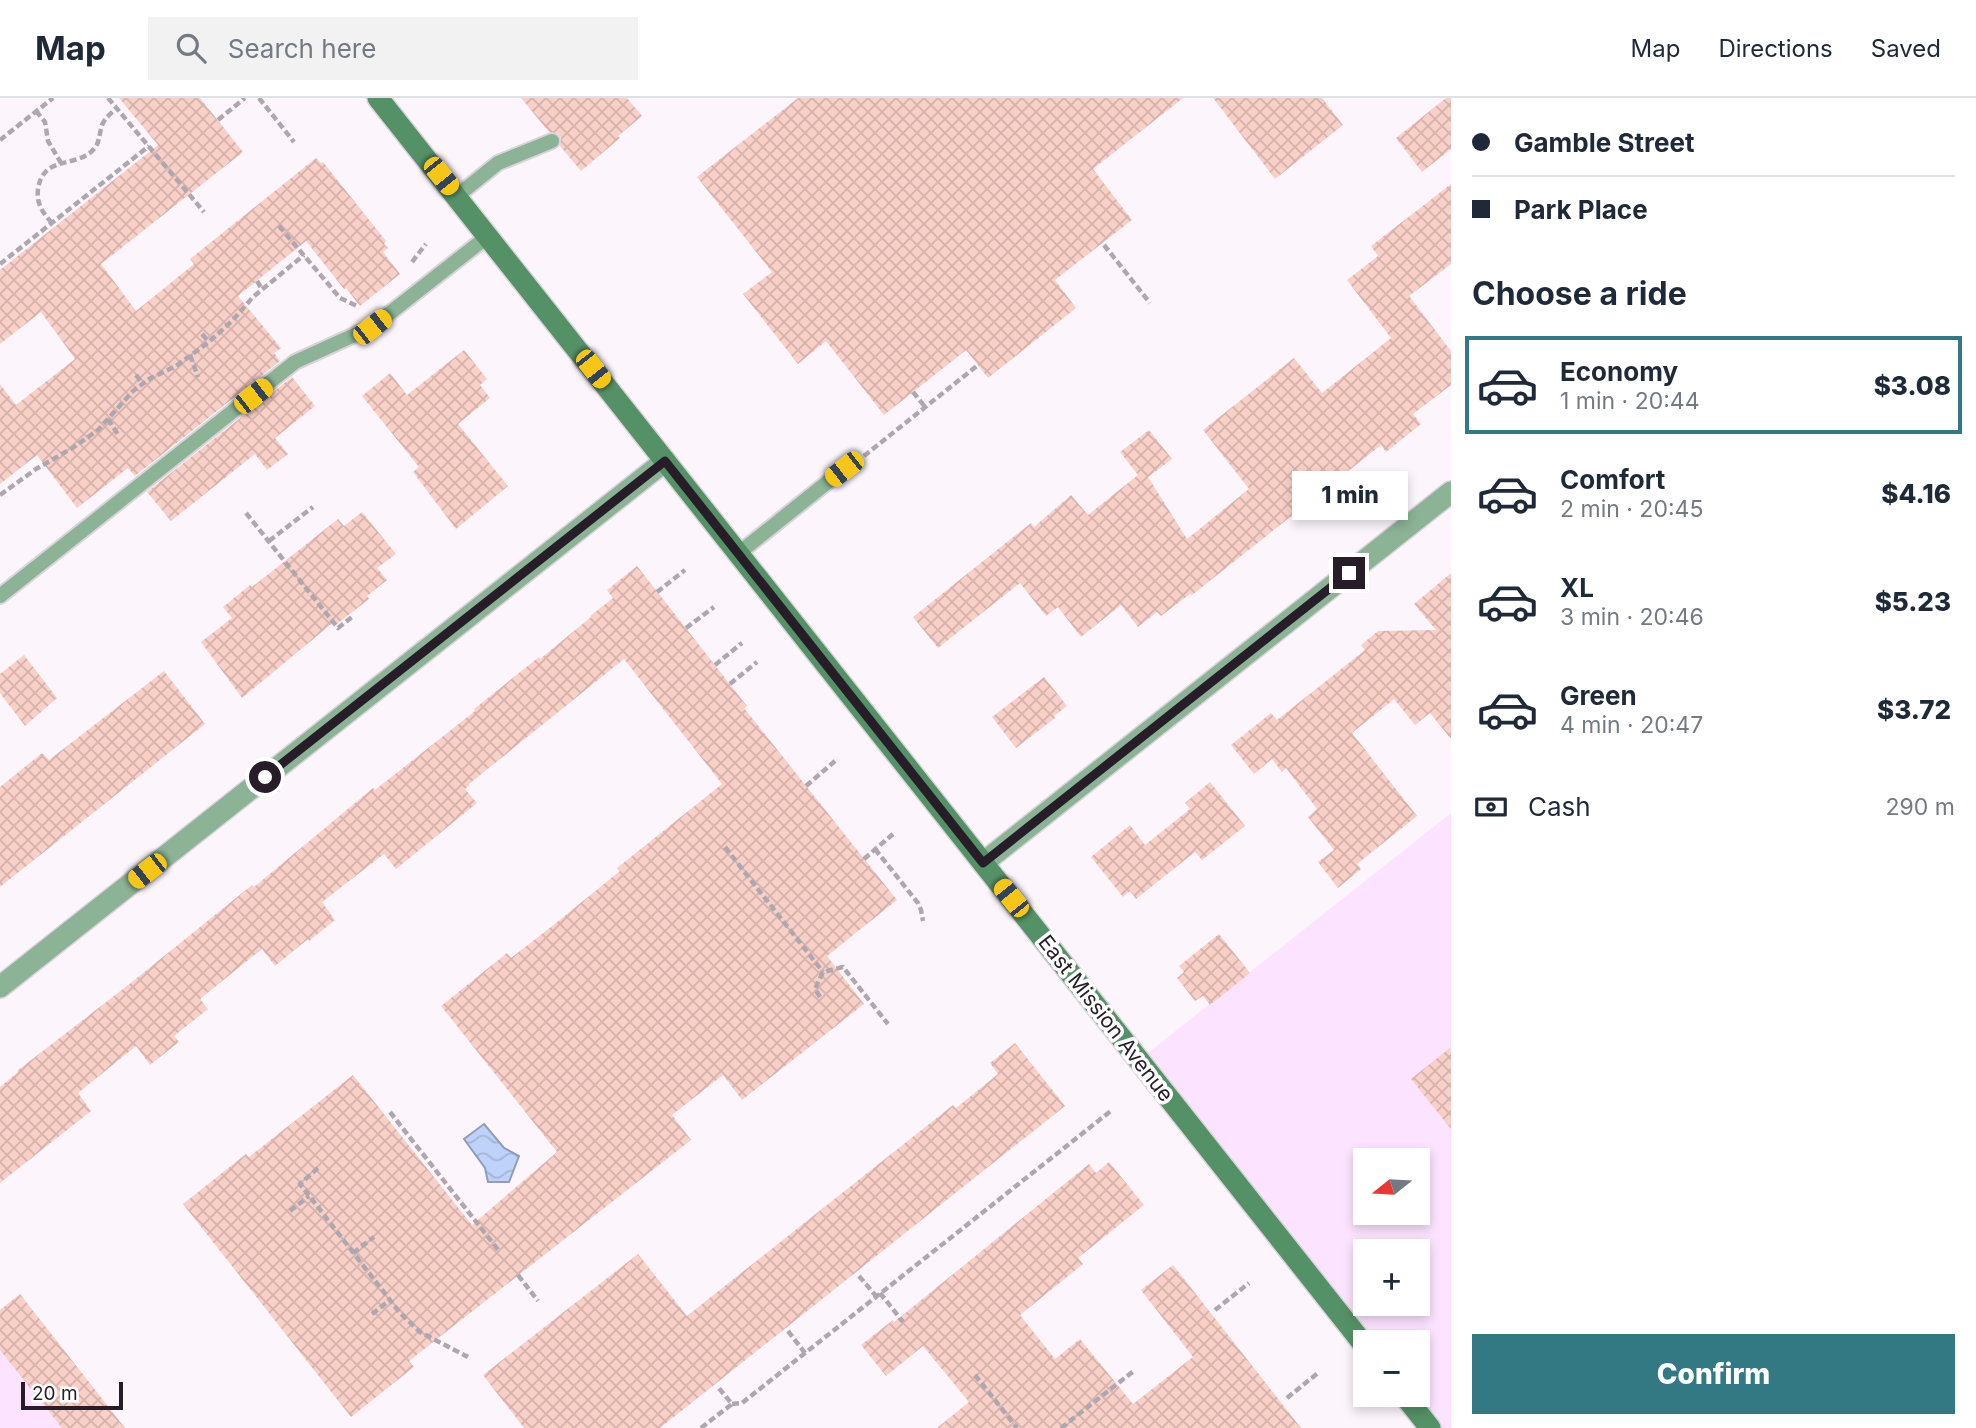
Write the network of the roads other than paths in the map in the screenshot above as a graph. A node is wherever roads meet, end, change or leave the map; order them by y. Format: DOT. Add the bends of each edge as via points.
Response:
graph roads {
  1 [pos="378,98"];
  2 [pos="552,141"];
  3 [pos="457,196"];
  4 [pos="488,236"];
  5 [pos="665,461"];
  6 [pos="844,469"];
  7 [pos="1451,492"];
  8 [pos="739,554"];
  9 [pos="0,596"];
  10 [pos="983,863"];
  11 [pos="0,986"];
  12 [pos="1353,1331"];
  13 [pos="1413,1407"];
  14 [pos="1430,1428"];
  1 -- 3 [label="main road, East Mission Avenue"];
  2 -- 3 [label="lane" via="498,163"];
  3 -- 4 [label="main road, East Mission Avenue"];
  4 -- 5 [label="main road, East Mission Avenue"];
  4 -- 9 [label="lane" via="372,327 295,362"];
  5 -- 8 [label="main road, East Mission Avenue"];
  5 -- 11 [label="street"];
  6 -- 8 [label="lane"];
  7 -- 10 [label="street"];
  8 -- 10 [label="main road, East Mission Avenue"];
  10 -- 12 [label="main road, East Mission Avenue"];
  13 -- 14 [label="main road"];
}
